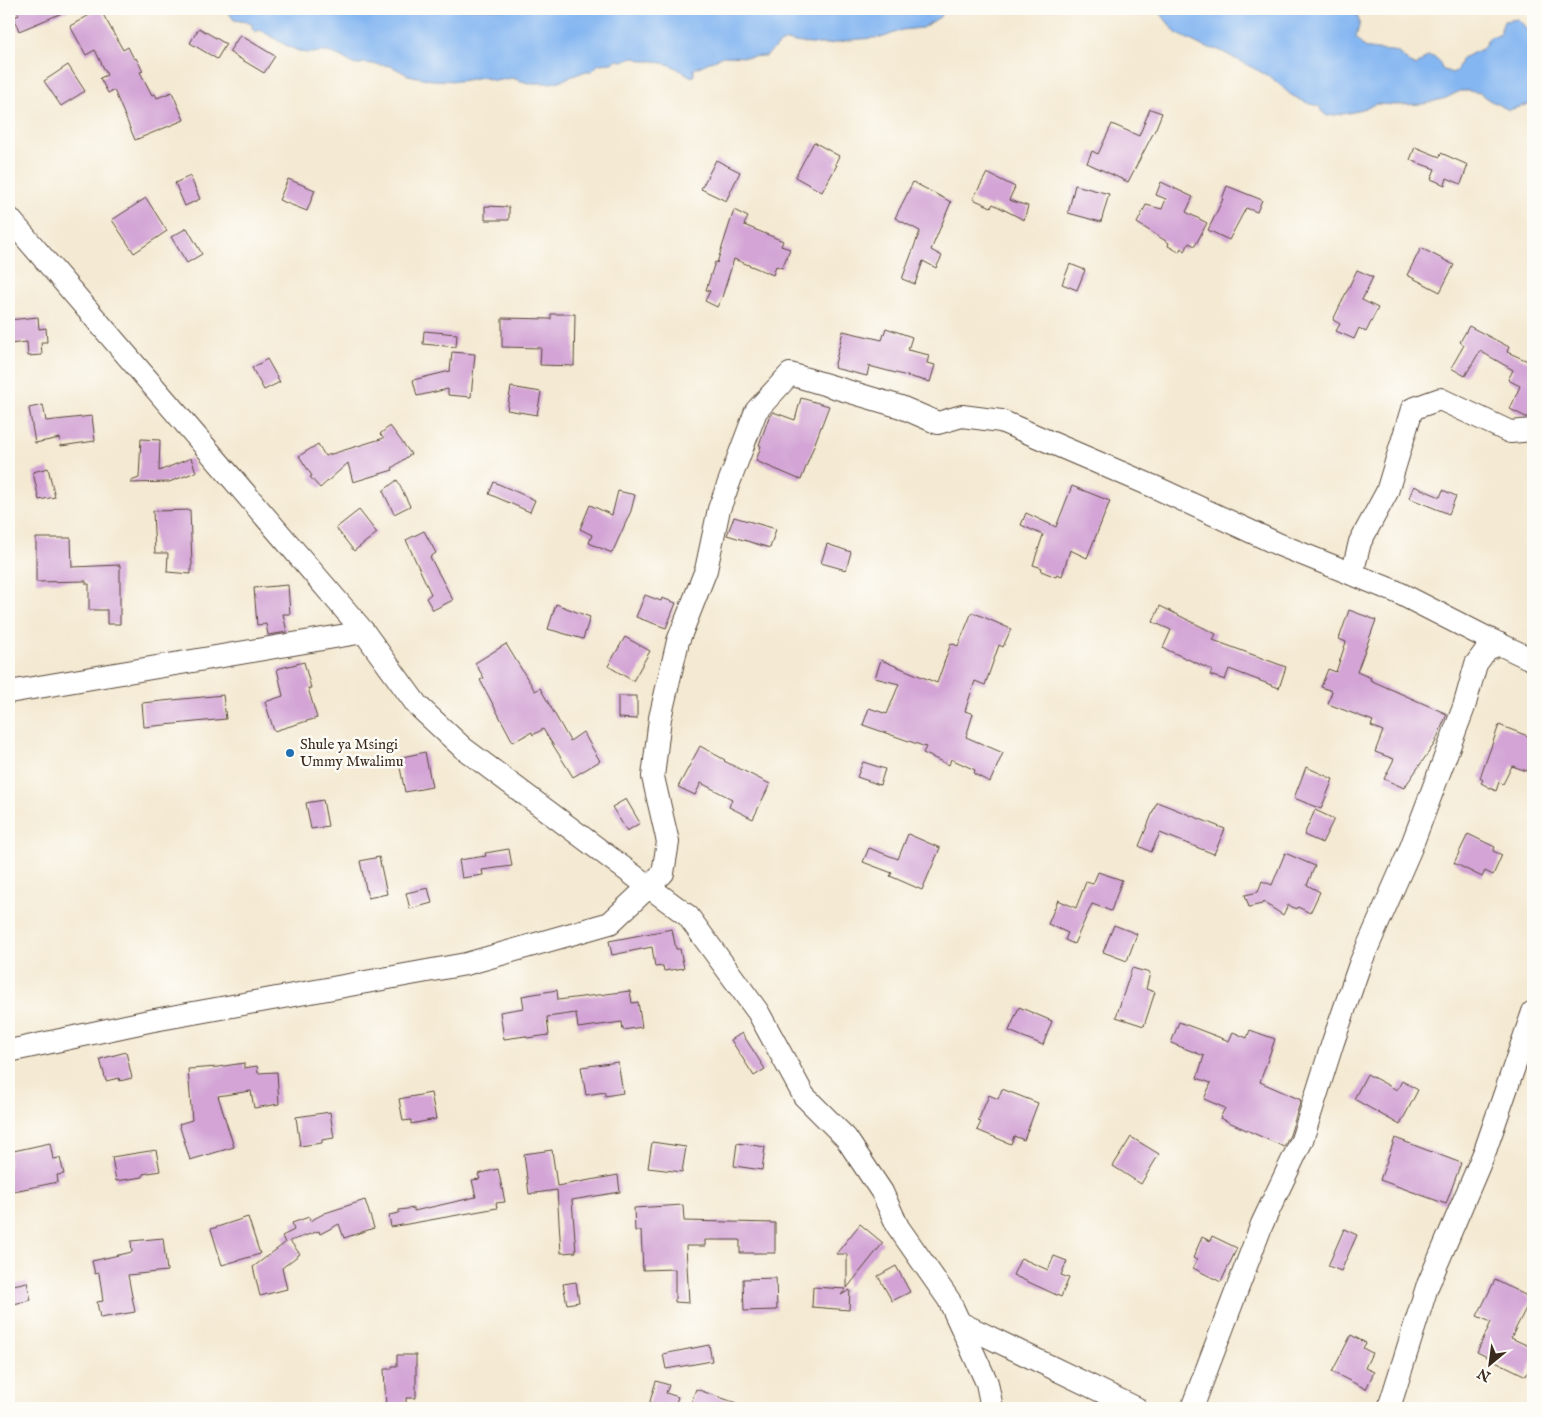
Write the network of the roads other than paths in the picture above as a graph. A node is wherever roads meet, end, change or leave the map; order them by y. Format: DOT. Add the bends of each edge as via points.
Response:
graph roads {
  1 [pos="9,218"];
  2 [pos="1533,430"];
  3 [pos="1352,574"];
  4 [pos="364,632"];
  5 [pos="1500,644"];
  6 [pos="1533,660"];
  7 [pos="9,692"];
  8 [pos="650,887"];
  9 [pos="1533,1012"];
  10 [pos="9,1051"];
  11 [pos="960,1323"];
  12 [pos="992,1408"];
  13 [pos="1136,1408"];
  14 [pos="1192,1408"];
  15 [pos="1388,1408"];
  1 -- 4 [label="street"];
  2 -- 3 [label="street" via="1510,432 1440,399 1412,409 1387,492 1360,542"];
  3 -- 5 [label="street" via="1397,592"];
  3 -- 8 [label="street" via="1001,422 962,416 938,423 901,407 790,374 756,411 718,509 706,570 678,641 660,718 653,777 668,842 663,873"];
  4 -- 7 [label="street"];
  4 -- 8 [label="street" via="417,705 463,748"];
  5 -- 6 [label="street"];
  5 -- 14 [label="street" via="1487,649 1476,664 1464,707 1410,850 1360,964 1302,1140 1262,1224"];
  8 -- 10 [label="street" via="610,923 466,964 150,1021"];
  8 -- 11 [label="street" via="688,916 758,1012 804,1096 846,1138 882,1192 898,1227 949,1300"];
  9 -- 15 [label="street" via="1485,1151 1428,1287"];
  11 -- 12 [label="street" via="986,1383"];
  11 -- 13 [label="street"];
}
